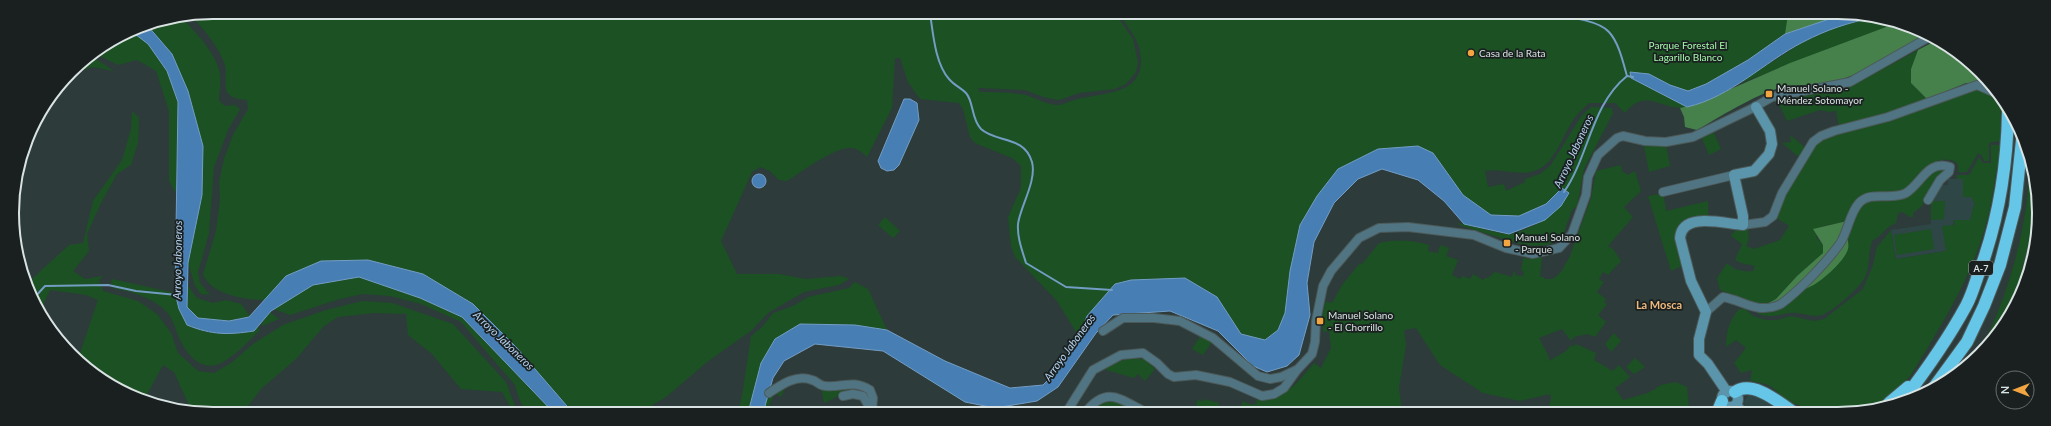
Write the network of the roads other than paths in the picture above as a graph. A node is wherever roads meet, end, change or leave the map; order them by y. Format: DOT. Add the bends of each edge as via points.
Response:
graph roads {
  1 [pos="1924,39"];
  2 [pos="1988,90"];
  3 [pos="1756,107"];
  4 [pos="2008,119"];
  5 [pos="2021,150"];
  6 [pos="1734,175"];
  7 [pos="1663,192"];
  8 [pos="1928,200"];
  9 [pos="1743,225"];
  10 [pos="1706,312"];
  11 [pos="1103,331"];
  12 [pos="1967,342"];
  13 [pos="1297,370"];
  14 [pos="1950,371"];
  15 [pos="1924,373"];
  16 [pos="1942,377"];
  17 [pos="769,392"];
  18 [pos="1908,394"];
  19 [pos="1728,395"];
  20 [pos="842,396"];
  21 [pos="1894,398"];
  22 [pos="1736,405"];
  23 [pos="869,407"];
  24 [pos="872,407"];
  25 [pos="1070,407"];
  26 [pos="1092,407"];
  27 [pos="1137,407"];
  28 [pos="1722,407"];
  29 [pos="1785,407"];
  1 -- 3 [label="street" via="1850,82 1786,93 1772,97"];
  2 -- 9 [label="street" via="1977,85 1888,117 1821,136 1813,142 1782,193 1773,216 1765,222"];
  3 -- 6 [label="street" via="1770,131 1772,144 1769,154 1754,170"];
  3 -- 13 [label="street" via="1693,137 1666,142 1623,136 1617,138 1598,155 1588,177 1586,195 1572,234 1559,248 1533,254 1506,248 1474,235 1408,227 1379,228 1359,238 1331,271 1323,286 1312,354"];
  4 -- 15 [label="highway, A-7" via="2007,150 1999,202 1987,252 1967,305 1943,347"];
  5 -- 12 [label="highway, A-7" via="2015,207 2000,265"];
  6 -- 7 [label="street"];
  6 -- 9 [label="street"];
  8 -- 10 [label="street" via="1950,167 1933,167 1912,189 1903,194 1868,196 1858,203 1842,241 1781,304 1763,309 1723,298"];
  9 -- 10 [label="street" via="1702,220 1687,224 1680,233 1691,281"];
  10 -- 19 [label="street" via="1698,355 1708,364"];
  11 -- 13 [label="street" via="1123,318 1180,321 1214,338 1258,376 1270,379"];
  12 -- 14 [label="highway"];
  12 -- 16 [label="highway, A-7"];
  13 -- 25 [label="street" via="1284,388 1274,394 1262,396 1217,379 1196,375 1174,377 1143,353 1121,355 1093,370"];
  15 -- 18 [label="highway, A-7"];
  15 -- 21 [label="highway"];
  17 -- 24 [label="street" via="786,382 802,378 826,386 861,385 870,390"];
  19 -- 22 [label="street" via="1739,400"];
  19 -- 22 [label="street" via="1728,407"];
  19 -- 28 [label="highway"];
  19 -- 29 [label="highway" via="1744,389 1758,390"];
  20 -- 23 [label="street" via="863,396"];
  26 -- 27 [label="street" via="1102,399 1110,397 1119,397"];
}
